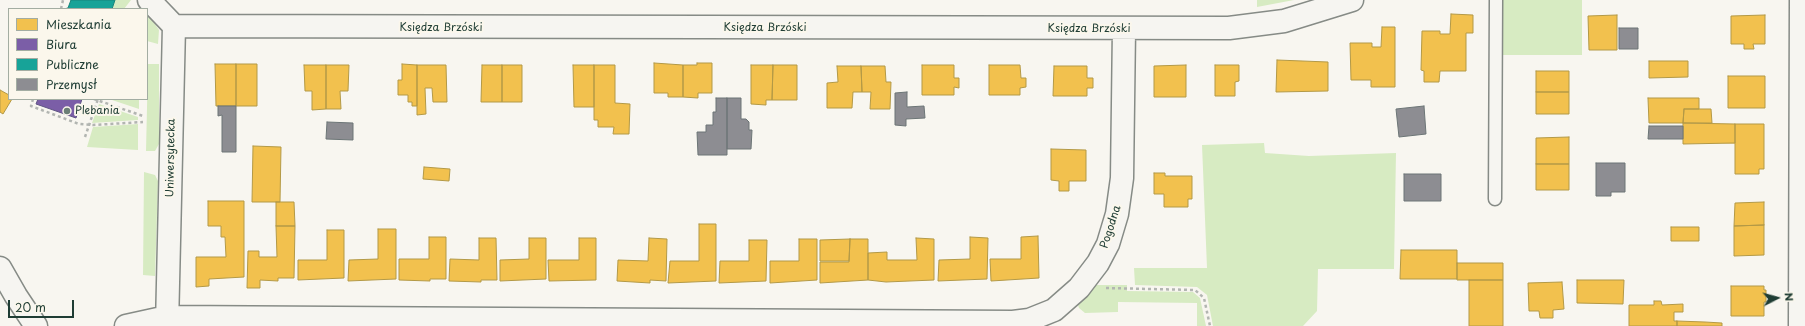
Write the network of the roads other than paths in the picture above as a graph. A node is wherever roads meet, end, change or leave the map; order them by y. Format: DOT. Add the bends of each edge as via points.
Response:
graph roads {
  1 [pos="149,0"];
  2 [pos="1352,0"];
  3 [pos="1496,0"];
  4 [pos="1801,0"];
  5 [pos="174,26"];
  6 [pos="1124,29"];
  7 [pos="1495,199"];
  8 [pos="0,268"];
  9 [pos="16,296"];
  10 [pos="167,322"];
  11 [pos="25,326"];
  12 [pos="36,326"];
  13 [pos="126,326"];
  14 [pos="1800,326"];
  1 -- 5 [label="street"];
  2 -- 6 [label="street, Księdza Brzóski" via="1284,21 1229,28"];
  3 -- 7 [label="lane"];
  4 -- 14 [label="street"];
  5 -- 6 [label="street, Księdza Brzóski"];
  5 -- 10 [label="street, Uniwersytecka"];
  6 -- 10 [label="street, Pogodna" via="1122,178 1117,214 1108,244 1098,263 1079,288 1054,310 1029,320"];
  8 -- 9 [label="street"];
  9 -- 11 [label="street"];
  9 -- 12 [label="street"];
  10 -- 13 [label="street, Pogodna"];
}
